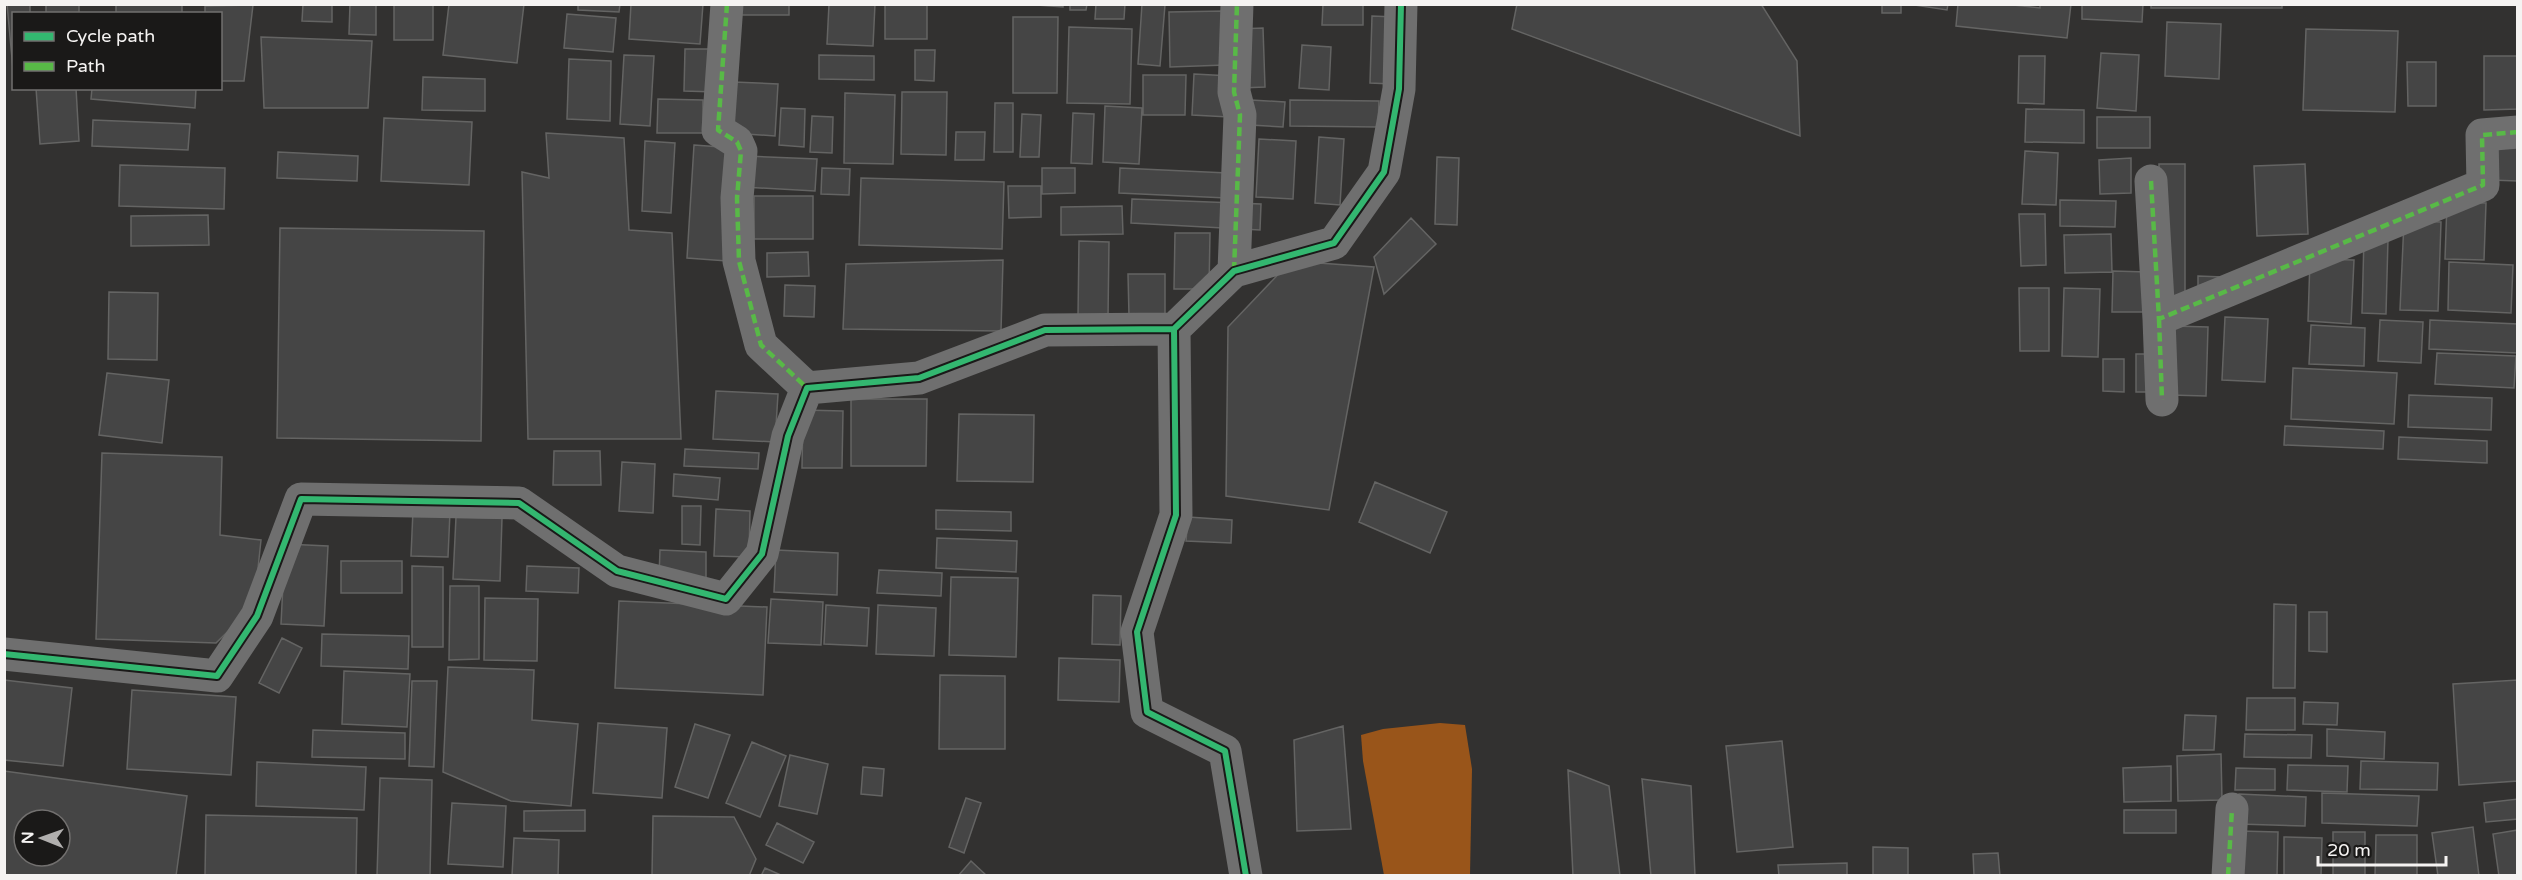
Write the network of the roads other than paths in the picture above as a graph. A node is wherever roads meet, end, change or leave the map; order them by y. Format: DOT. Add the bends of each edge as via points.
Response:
graph roads {
  1 [pos="727,4"];
  2 [pos="1237,4"];
  3 [pos="1401,4"];
  4 [pos="2517,132"];
  5 [pos="2151,181"];
  6 [pos="1234,271"];
  7 [pos="2159,319"];
  8 [pos="1174,329"];
  9 [pos="807,388"];
  10 [pos="2162,400"];
  11 [pos="4,654"];
  12 [pos="2232,809"];
  13 [pos="1246,876"];
  14 [pos="2228,876"];
  1 -- 9 [label="street" via="718,130 737,142 741,151 737,198 739,261 761,345"];
  2 -- 6 [label="street" via="1234,92 1240,115"];
  3 -- 6 [label="street" via="1399,89 1384,172 1334,243"];
  4 -- 7 [label="street" via="2482,135 2483,185"];
  5 -- 7 [label="street"];
  6 -- 8 [label="street"];
  7 -- 10 [label="street"];
  8 -- 9 [label="street" via="1045,330 919,378"];
  8 -- 13 [label="street" via="1176,515 1137,632 1147,712 1225,751"];
  9 -- 11 [label="street" via="788,436 762,554 726,598 617,571 519,503 301,499 257,616 217,676"];
  12 -- 14 [label="street"];
}
